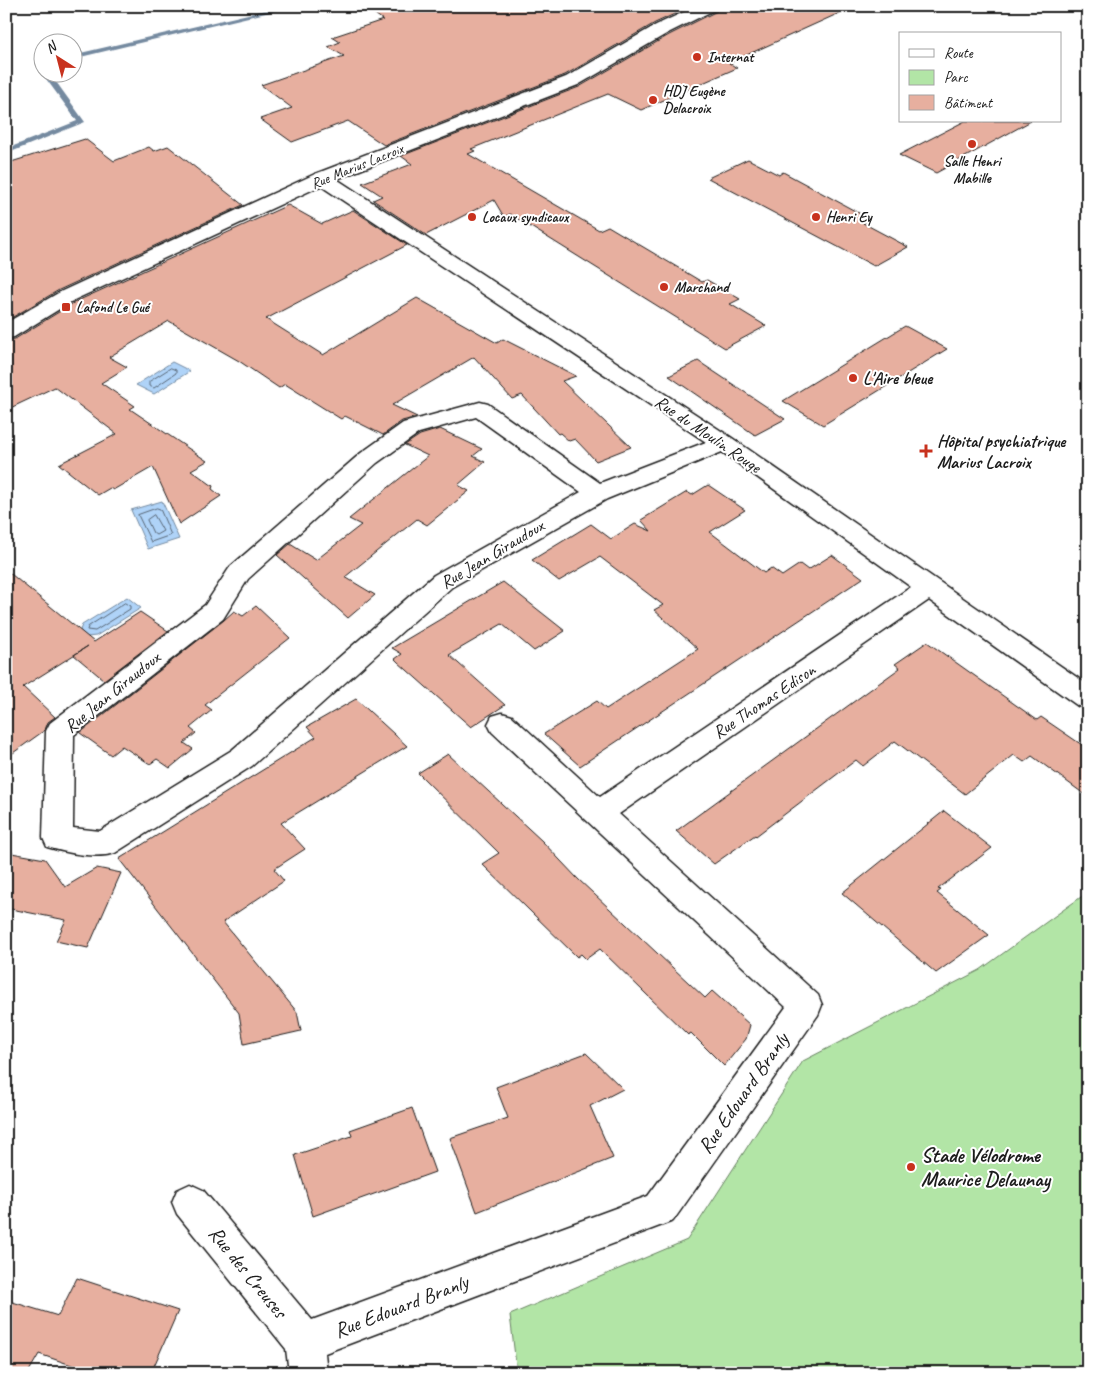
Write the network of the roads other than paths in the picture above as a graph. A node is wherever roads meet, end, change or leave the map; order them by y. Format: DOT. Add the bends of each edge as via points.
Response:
graph roads {
  1 [pos="710,6"];
  2 [pos="322,178"];
  3 [pos="6,332"];
  4 [pos="724,443"];
  5 [pos="598,493"];
  6 [pos="929,588"];
  7 [pos="1088,699"];
  8 [pos="502,724"];
  9 [pos="599,813"];
  10 [pos="190,1202"];
  11 [pos="306,1358"];
  1 -- 2 [label="street, Rue Marius Lacroix" via="662,28 572,81"];
  2 -- 3 [label="street, Rue Marius Lacroix" via="66,296"];
  2 -- 4 [label="street, Rue du Moulin Rouge"];
  4 -- 5 [label="street, Rue Jean Giraudoux"];
  4 -- 6 [label="street, Rue du Moulin Rouge"];
  5 -- 5 [label="street, Rue Jean Giraudoux" via="443,581 242,758 104,844 58,838 60,731 214,612 239,573 369,458 411,428 480,409"];
  6 -- 7 [label="street, Rue du Moulin Rouge"];
  6 -- 9 [label="street, Rue Thomas Edison"];
  8 -- 9 [label="street, Rue Edouard Branly"];
  9 -- 11 [label="street, Rue Edouard Branly" via="806,1005 660,1210"];
  10 -- 11 [label="street, Rue des Creuses"];
}
